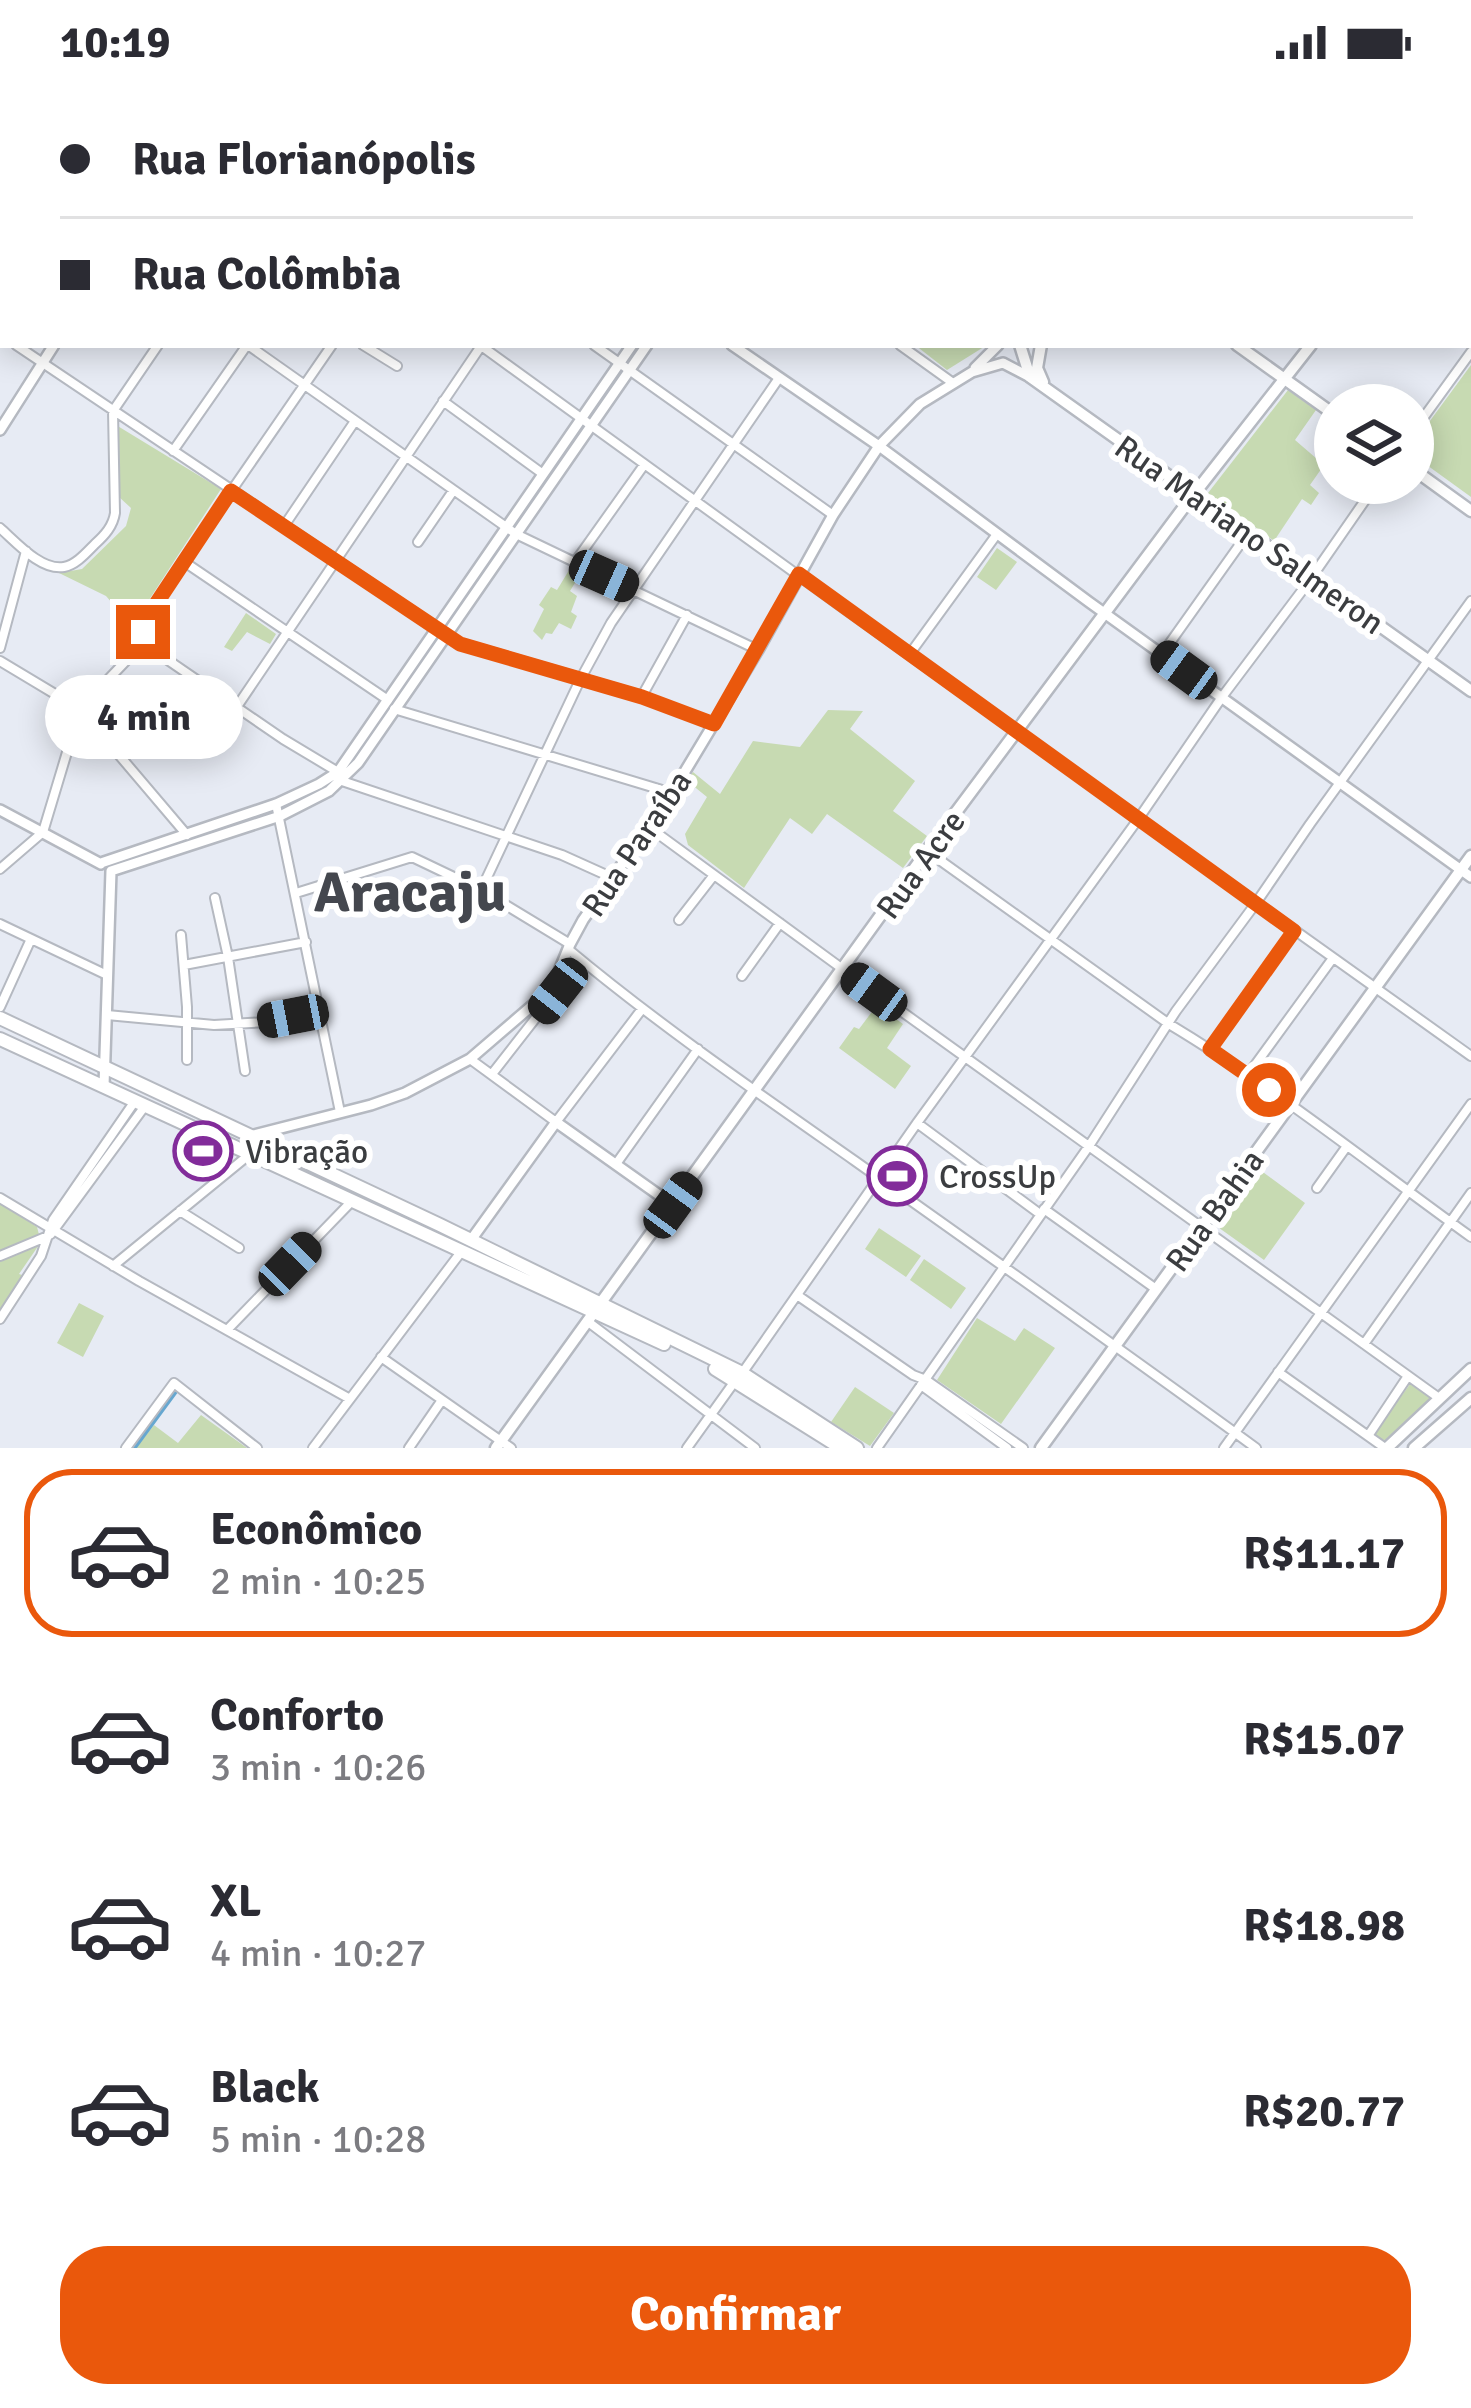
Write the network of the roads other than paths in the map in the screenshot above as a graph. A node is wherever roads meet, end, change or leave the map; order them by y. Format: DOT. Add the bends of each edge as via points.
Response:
graph roads {
  1 [pos="20,348"];
  2 [pos="52,348"];
  3 [pos="156,348"];
  4 [pos="246,348"];
  5 [pos="252,348"];
  6 [pos="330,348"];
  7 [pos="368,348"];
  8 [pos="479,348"];
  9 [pos="485,348"];
  10 [pos="599,348"];
  11 [pos="631,348"];
  12 [pos="644,348"];
  13 [pos="736,348"];
  14 [pos="904,348"];
  15 [pos="995,348"];
  16 [pos="1021,348"];
  17 [pos="1040,348"];
  18 [pos="1241,348"];
  19 [pos="1309,348"];
  20 [pos="1471,352"];
  21 [pos="42,363"];
  22 [pos="397,367"];
  23 [pos="625,367"];
  24 [pos="972,372"];
  25 [pos="1030,377"];
  26 [pos="778,378"];
  27 [pos="1284,380"];
  28 [pos="952,383"];
  29 [pos="304,385"];
  30 [pos="1046,388"];
  31 [pos="443,401"];
  32 [pos="1314,401"];
  33 [pos="1434,403"];
  34 [pos="113,411"];
  35 [pos="581,419"];
  36 [pos="356,421"];
  37 [pos="592,428"];
  38 [pos="0,430"];
  39 [pos="734,444"];
  40 [pos="879,446"];
  41 [pos="173,451"];
  42 [pos="407,458"];
  43 [pos="644,464"];
  44 [pos="543,474"];
  45 [pos="1434,484"];
  46 [pos="453,490"];
  47 [pos="231,491"];
  48 [pos="1194,495"];
  49 [pos="695,500"];
  50 [pos="1362,504"];
  51 [pos="1471,511"];
  52 [pos="833,515"];
  53 [pos="284,526"];
  54 [pos="0,528"];
  55 [pos="511,530"];
  56 [pos="1248,532"];
  57 [pos="997,534"];
  58 [pos="418,542"];
  59 [pos="26,551"];
  60 [pos="183,561"];
  61 [pos="335,561"];
  62 [pos="575,562"];
  63 [pos="799,574"];
  64 [pos="1311,578"];
  65 [pos="633,589"];
  66 [pos="1471,601"];
  67 [pos="1106,613"];
  68 [pos="687,615"];
  69 [pos="435,627"];
  70 [pos="287,632"];
  71 [pos="446,635"];
  72 [pos="142,643"];
  73 [pos="0,648"];
  74 [pos="758,650"];
  75 [pos="1162,654"];
  76 [pos="909,655"];
  77 [pos="0,661"];
  78 [pos="1428,661"];
  79 [pos="580,680"];
  80 [pos="1471,692"];
  81 [pos="642,697"];
  82 [pos="1222,698"];
  83 [pos="391,704"];
  84 [pos="236,707"];
  85 [pos="80,710"];
  86 [pos="714,724"];
  87 [pos="1018,731"];
  88 [pos="213,742"];
  89 [pos="545,756"];
  90 [pos="340,776"];
  91 [pos="1340,783"];
  92 [pos="672,793"];
  93 [pos="0,810"];
  94 [pos="278,810"];
  95 [pos="1139,818"];
  96 [pos="650,827"];
  97 [pos="44,832"];
  98 [pos="188,835"];
  99 [pos="505,836"];
  100 [pos="927,851"];
  101 [pos="1471,856"];
  102 [pos="101,863"];
  103 [pos="0,869"];
  104 [pos="111,871"];
  105 [pos="1466,873"];
  106 [pos="714,875"];
  107 [pos="613,878"];
  108 [pos="481,890"];
  109 [pos="296,893"];
  110 [pos="215,898"];
  111 [pos="1256,903"];
  112 [pos="679,920"];
  113 [pos="780,923"];
  114 [pos="0,924"];
  115 [pos="1294,931"];
  116 [pos="181,935"];
  117 [pos="31,939"];
  118 [pos="1052,939"];
  119 [pos="306,942"];
  120 [pos="569,946"];
  121 [pos="228,957"];
  122 [pos="1333,958"];
  123 [pos="580,960"];
  124 [pos="184,965"];
  125 [pos="844,970"];
  126 [pos="107,975"];
  127 [pos="742,976"];
  128 [pos="1376,989"];
  129 [pos="0,1007"];
  130 [pos="642,1009"];
  131 [pos="319,1012"];
  132 [pos="107,1016"];
  133 [pos="0,1018"];
  134 [pos="187,1023"];
  135 [pos="1169,1024"];
  136 [pos="239,1025"];
  137 [pos="0,1039"];
  138 [pos="698,1049"];
  139 [pos="1210,1049"];
  140 [pos="1471,1056"];
  141 [pos="965,1057"];
  142 [pos="470,1059"];
  143 [pos="187,1060"];
  144 [pos="104,1068"];
  145 [pos="245,1071"];
  146 [pos="491,1074"];
  147 [pos="1247,1076"];
  148 [pos="104,1086"];
  149 [pos="755,1091"];
  150 [pos="141,1102"];
  151 [pos="1471,1104"];
  152 [pos="1291,1105"];
  153 [pos="340,1112"];
  154 [pos="556,1122"];
  155 [pos="917,1124"];
  156 [pos="248,1136"];
  157 [pos="1089,1146"];
  158 [pos="1347,1146"];
  159 [pos="250,1154"];
  160 [pos="616,1164"];
  161 [pos="879,1178"];
  162 [pos="1317,1189"];
  163 [pos="1408,1192"];
  164 [pos="1471,1193"];
  165 [pos="0,1198"];
  166 [pos="352,1200"];
  167 [pos="673,1205"];
  168 [pos="180,1211"];
  169 [pos="1042,1211"];
  170 [pos="1450,1222"];
  171 [pos="1200,1227"];
  172 [pos="51,1232"];
  173 [pos="1471,1237"];
  174 [pos="467,1246"];
  175 [pos="239,1248"];
  176 [pos="0,1256"];
  177 [pos="113,1266"];
  178 [pos="1003,1266"];
  179 [pos="1156,1289"];
  180 [pos="796,1295"];
  181 [pos="594,1312"];
  182 [pos="1321,1314"];
  183 [pos="0,1319"];
  184 [pos="228,1329"];
  185 [pos="1364,1344"];
  186 [pos="1116,1345"];
  187 [pos="382,1357"];
  188 [pos="1471,1369"];
  189 [pos="1278,1372"];
  190 [pos="1408,1376"];
  191 [pos="739,1377"];
  192 [pos="924,1383"];
  193 [pos="1439,1398"];
  194 [pos="1471,1398"];
  195 [pos="350,1399"];
  196 [pos="442,1399"];
  197 [pos="1466,1411"];
  198 [pos="711,1415"];
  199 [pos="1235,1432"];
  200 [pos="1368,1436"];
  201 [pos="503,1446"];
  202 [pos="126,1448"];
  203 [pos="256,1448"];
  204 [pos="313,1448"];
  205 [pos="409,1448"];
  206 [pos="687,1448"];
  207 [pos="755,1448"];
  208 [pos="841,1448"];
  209 [pos="857,1448"];
  210 [pos="877,1448"];
  211 [pos="1007,1448"];
  212 [pos="1023,1448"];
  213 [pos="1041,1448"];
  214 [pos="1224,1448"];
  215 [pos="1256,1448"];
  216 [pos="1386,1448"];
  217 [pos="1414,1448"];
  1 -- 21 [label="street"];
  2 -- 21 [label="street"];
  3 -- 34 [label="street"];
  4 -- 41 [label="street"];
  5 -- 29 [label="street"];
  6 -- 29 [label="street"];
  7 -- 22 [label="street"];
  8 -- 31 [label="street"];
  9 -- 35 [label="street"];
  10 -- 23 [label="street"];
  11 -- 23 [label="street"];
  12 -- 23 [label="street"];
  13 -- 26 [label="street"];
  14 -- 28 [label="street"];
  15 -- 24 [label="street, Rua Paraíba"];
  16 -- 25 [label="main road"];
  17 -- 30 [label="main road" via="1037,368"];
  18 -- 27 [label="main road"];
  19 -- 27 [label="main road, Rua Acre"];
  20 -- 33 [label="street"];
  21 -- 34 [label="street"];
  21 -- 38 [label="street"];
  23 -- 35 [label="street"];
  23 -- 37 [label="street"];
  23 -- 39 [label="street"];
  24 -- 25 [label="street" via="1003,363"];
  24 -- 28 [label="street, Rua Paraíba"];
  25 -- 30 [label="main road, Rua Mariano Salmeron"];
  26 -- 39 [label="street"];
  26 -- 40 [label="street"];
  27 -- 32 [label="main road"];
  27 -- 48 [label="main road, Rua Acre"];
  28 -- 40 [label="street, Rua Paraíba"];
  29 -- 36 [label="street"];
  29 -- 47 [label="street"];
  30 -- 48 [label="main road, Rua Mariano Salmeron"];
  31 -- 42 [label="street"];
  31 -- 44 [label="street"];
  34 -- 41 [label="street"];
  34 -- 59 [label="street" via="114,522 72,564 49,565"];
  35 -- 37 [label="street"];
  35 -- 44 [label="street"];
  36 -- 42 [label="street"];
  36 -- 53 [label="street"];
  37 -- 43 [label="street"];
  37 -- 55 [label="street"];
  39 -- 49 [label="street"];
  39 -- 52 [label="street"];
  40 -- 52 [label="street, Rua Paraíba"];
  40 -- 57 [label="street"];
  41 -- 47 [label="street"];
  42 -- 46 [label="street"];
  42 -- 61 [label="street"];
  43 -- 49 [label="street"];
  43 -- 62 [label="street"];
  44 -- 55 [label="street"];
  45 -- 51 [label="main road"];
  46 -- 55 [label="street"];
  46 -- 58 [label="street"];
  47 -- 53 [label="street"];
  47 -- 60 [label="street"];
  48 -- 56 [label="main road, Rua Mariano Salmeron"];
  48 -- 67 [label="main road, Rua Acre"];
  49 -- 63 [label="street"];
  49 -- 65 [label="street"];
  50 -- 64 [label="street"];
  52 -- 63 [label="street, Rua Paraíba"];
  53 -- 61 [label="street"];
  54 -- 59 [label="street"];
  55 -- 62 [label="street"];
  55 -- 69 [label="street"];
  55 -- 71 [label="street"];
  56 -- 64 [label="main road, Rua Mariano Salmeron"];
  56 -- 75 [label="street"];
  57 -- 67 [label="street"];
  57 -- 76 [label="street"];
  59 -- 73 [label="street"];
  60 -- 70 [label="street"];
  60 -- 72 [label="street" via="144,622"];
  61 -- 69 [label="street"];
  61 -- 70 [label="street"];
  62 -- 65 [label="street"];
  63 -- 74 [label="street, Rua Paraíba"];
  63 -- 76 [label="street"];
  64 -- 78 [label="main road, Rua Mariano Salmeron"];
  64 -- 82 [label="street"];
  65 -- 68 [label="street"];
  65 -- 79 [label="street"];
  66 -- 78 [label="street"];
  67 -- 75 [label="street"];
  67 -- 87 [label="main road, Rua Acre"];
  68 -- 74 [label="street"];
  68 -- 81 [label="street"];
  69 -- 71 [label="street"];
  69 -- 83 [label="street"];
  70 -- 83 [label="street"];
  70 -- 84 [label="street"];
  71 -- 79 [label="street"];
  71 -- 83 [label="street"];
  72 -- 84 [label="street"];
  72 -- 85 [label="street"];
  74 -- 86 [label="street, Rua Paraíba"];
  75 -- 82 [label="street"];
  76 -- 87 [label="street"];
  77 -- 85 [label="street"];
  78 -- 80 [label="main road, Rua Mariano Salmeron"];
  78 -- 91 [label="street"];
  79 -- 81 [label="street"];
  79 -- 89 [label="street"];
  81 -- 86 [label="street"];
  82 -- 91 [label="street"];
  82 -- 95 [label="street"];
  83 -- 89 [label="street"];
  83 -- 90 [label="street"];
  84 -- 88 [label="street"];
  84 -- 90 [label="street"];
  85 -- 97 [label="street"];
  85 -- 98 [label="street"];
  86 -- 92 [label="street, Rua Paraíba"];
  87 -- 95 [label="street"];
  87 -- 100 [label="main road, Rua Acre"];
  89 -- 92 [label="street"];
  89 -- 99 [label="street"];
  90 -- 94 [label="street" via="329,791"];
  90 -- 99 [label="street"];
  91 -- 105 [label="street"];
  91 -- 111 [label="street"];
  92 -- 96 [label="street, Rua Paraíba"];
  93 -- 97 [label="street"];
  94 -- 98 [label="street"];
  94 -- 104 [label="street"];
  94 -- 109 [label="street"];
  95 -- 111 [label="street"];
  95 -- 118 [label="street"];
  96 -- 106 [label="street"];
  96 -- 107 [label="street, Rua Paraíba"];
  97 -- 102 [label="street"];
  97 -- 103 [label="street"];
  98 -- 102 [label="street"];
  99 -- 107 [label="street"];
  99 -- 108 [label="street"];
  100 -- 118 [label="street"];
  100 -- 125 [label="main road, Rua Acre"];
  101 -- 105 [label="main road, Rua Bahia"];
  102 -- 104 [label="street"];
  104 -- 126 [label="street"];
  105 -- 128 [label="main road, Rua Bahia"];
  106 -- 112 [label="street"];
  106 -- 113 [label="street"];
  107 -- 120 [label="street, Rua Paraíba"];
  108 -- 109 [label="street" via="407,857"];
  108 -- 120 [label="street"];
  109 -- 119 [label="street"];
  110 -- 121 [label="street"];
  111 -- 115 [label="street"];
  111 -- 135 [label="street"];
  113 -- 125 [label="street"];
  113 -- 127 [label="street"];
  114 -- 117 [label="street"];
  115 -- 122 [label="street"];
  115 -- 139 [label="street"];
  116 -- 124 [label="street"];
  117 -- 126 [label="street"];
  117 -- 129 [label="street"];
  118 -- 135 [label="street"];
  118 -- 141 [label="street"];
  119 -- 121 [label="street"];
  119 -- 131 [label="street"];
  120 -- 123 [label="street"];
  120 -- 142 [label="street, Rua Paraíba" via="534,1004"];
  121 -- 124 [label="street"];
  121 -- 136 [label="street"];
  122 -- 128 [label="street"];
  122 -- 147 [label="street"];
  123 -- 130 [label="street"];
  123 -- 146 [label="street, Rua Paraíba"];
  124 -- 134 [label="street"];
  125 -- 141 [label="street"];
  125 -- 149 [label="main road, Rua Acre"];
  126 -- 132 [label="street"];
  128 -- 140 [label="street"];
  128 -- 152 [label="main road, Rua Bahia"];
  130 -- 138 [label="street"];
  130 -- 154 [label="street"];
  131 -- 136 [label="street"];
  131 -- 153 [label="street"];
  132 -- 134 [label="street"];
  132 -- 144 [label="street"];
  133 -- 144 [label="main road"];
  134 -- 136 [label="street"];
  134 -- 143 [label="street"];
  135 -- 139 [label="street"];
  135 -- 157 [label="street"];
  136 -- 145 [label="street"];
  137 -- 148 [label="main road"];
  138 -- 149 [label="street"];
  138 -- 160 [label="street"];
  139 -- 147 [label="street"];
  141 -- 155 [label="street"];
  141 -- 157 [label="street"];
  142 -- 146 [label="street"];
  142 -- 153 [label="street, Rua Paraíba" via="405,1093"];
  144 -- 148 [label="street"];
  144 -- 156 [label="main road"];
  146 -- 154 [label="street"];
  147 -- 152 [label="street"];
  148 -- 150 [label="main road"];
  149 -- 161 [label="street"];
  149 -- 167 [label="main road, Rua Acre"];
  150 -- 159 [label="main road"];
  150 -- 172 [label="street"];
  151 -- 163 [label="street"];
  152 -- 158 [label="street"];
  152 -- 171 [label="main road, Rua Bahia"];
  153 -- 156 [label="street, Rua Paraíba"];
  154 -- 160 [label="street"];
  154 -- 174 [label="street"];
  155 -- 161 [label="street"];
  155 -- 169 [label="street"];
  156 -- 174 [label="main road"];
  157 -- 169 [label="street"];
  157 -- 171 [label="street"];
  158 -- 162 [label="street"];
  158 -- 163 [label="street"];
  159 -- 166 [label="main road"];
  159 -- 168 [label="street"];
  160 -- 167 [label="street"];
  161 -- 178 [label="street"];
  161 -- 180 [label="street"];
  163 -- 170 [label="street"];
  163 -- 182 [label="street"];
  164 -- 170 [label="street"];
  165 -- 172 [label="street"];
  166 -- 174 [label="main road"];
  166 -- 184 [label="street"];
  167 -- 181 [label="main road, Rua Acre"];
  168 -- 175 [label="street"];
  168 -- 177 [label="street"];
  169 -- 178 [label="street"];
  169 -- 179 [label="street"];
  170 -- 173 [label="street"];
  170 -- 185 [label="street"];
  171 -- 179 [label="main road, Rua Bahia"];
  171 -- 182 [label="street"];
  172 -- 176 [label="street"];
  172 -- 177 [label="street"];
  172 -- 183 [label="street"];
  174 -- 181 [label="main road"];
  174 -- 187 [label="street"];
  177 -- 184 [label="street"];
  178 -- 186 [label="street"];
  178 -- 192 [label="street"];
  179 -- 186 [label="main road, Rua Bahia"];
  180 -- 191 [label="street"];
  180 -- 192 [label="street"];
  181 -- 191 [label="main road"];
  181 -- 198 [label="street"];
  181 -- 201 [label="main road, Rua Acre"];
  182 -- 185 [label="street"];
  182 -- 189 [label="street"];
  184 -- 195 [label="street"];
  185 -- 190 [label="street"];
  186 -- 199 [label="street"];
  186 -- 213 [label="main road, Rua Bahia"];
  187 -- 195 [label="street"];
  187 -- 196 [label="street"];
  188 -- 193 [label="main road"];
  189 -- 199 [label="street"];
  189 -- 200 [label="street"];
  190 -- 193 [label="street"];
  190 -- 200 [label="street"];
  191 -- 198 [label="street"];
  191 -- 208 [label="main road"];
  191 -- 209 [label="main road"];
  192 -- 210 [label="street"];
  192 -- 211 [label="street"];
  192 -- 212 [label="street"];
  193 -- 216 [label="main road"];
  194 -- 197 [label="main road"];
  195 -- 204 [label="street"];
  196 -- 201 [label="street"];
  196 -- 205 [label="street"];
  197 -- 217 [label="main road"];
  198 -- 206 [label="street"];
  198 -- 207 [label="street"];
  199 -- 214 [label="street"];
  199 -- 215 [label="street"];
  200 -- 216 [label="street"];
  202 -- 203 [label="street" via="174,1383"];
}
